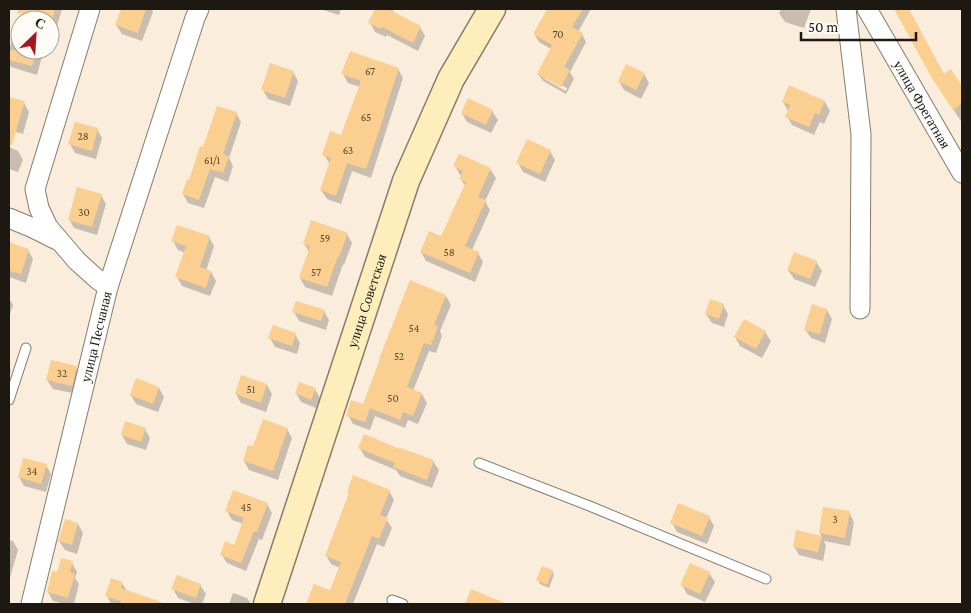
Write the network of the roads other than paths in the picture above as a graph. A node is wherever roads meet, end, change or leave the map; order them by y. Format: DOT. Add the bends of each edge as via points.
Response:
graph roads {
  1 [pos="90,9"];
  2 [pos="199,9"];
  3 [pos="492,9"];
  4 [pos="846,9"];
  5 [pos="867,9"];
  6 [pos="962,173"];
  7 [pos="9,218"];
  8 [pos="60,242"];
  9 [pos="108,286"];
  10 [pos="860,309"];
  11 [pos="26,348"];
  12 [pos="9,400"];
  13 [pos="479,463"];
  14 [pos="766,579"];
  15 [pos="392,600"];
  16 [pos="31,604"];
  17 [pos="267,604"];
  18 [pos="403,604"];
  1 -- 8 [label="street, улица Песчаная" via="35,189 39,208"];
  2 -- 9 [label="street"];
  3 -- 17 [label="street, улица Советская" via="451,79 406,181"];
  4 -- 10 [label="street" via="861,134"];
  5 -- 6 [label="street, улица Фрегатная"];
  7 -- 8 [label="street"];
  8 -- 9 [label="street, улица Песчаная" via="77,261"];
  9 -- 16 [label="street, улица Песчаная"];
  11 -- 12 [label="lane"];
  13 -- 14 [label="lane"];
  15 -- 18 [label="lane"];
}
